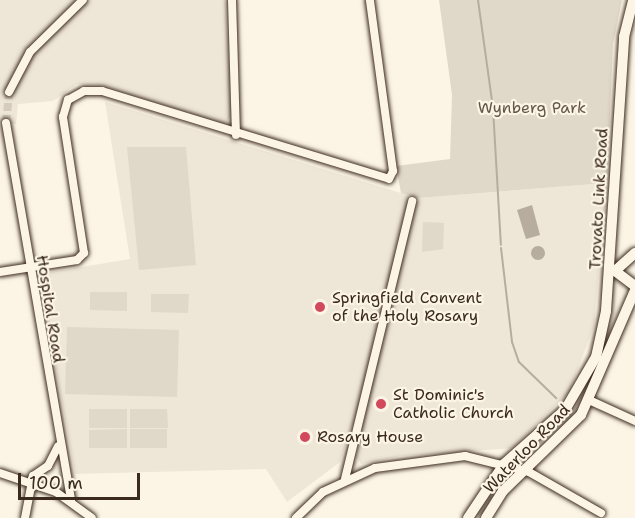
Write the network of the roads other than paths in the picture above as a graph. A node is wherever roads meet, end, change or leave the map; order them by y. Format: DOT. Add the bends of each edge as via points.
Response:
graph roads {
  1 [pos="83,0"];
  2 [pos="232,0"];
  3 [pos="369,0"];
  4 [pos="633,0"];
  5 [pos="9,92"];
  6 [pos="6,123"];
  7 [pos="236,135"];
  8 [pos="412,201"];
  9 [pos="612,225"];
  10 [pos="635,253"];
  11 [pos="30,267"];
  12 [pos="615,271"];
  13 [pos="0,272"];
  14 [pos="635,288"];
  15 [pos="599,344"];
  16 [pos="577,394"];
  17 [pos="589,400"];
  18 [pos="635,421"];
  19 [pos="59,445"];
  20 [pos="504,464"];
  21 [pos="523,470"];
  22 [pos="0,473"];
  23 [pos="345,479"];
  24 [pos="30,483"];
  25 [pos="71,499"];
  26 [pos="601,513"];
  27 [pos="25,518"];
  28 [pos="92,518"];
  29 [pos="296,518"];
  30 [pos="468,518"];
  31 [pos="486,518"];
  1 -- 5 [label="street" via="30,52"];
  2 -- 7 [label="street"];
  3 -- 7 [label="street" via="393,171 381,181"];
  4 -- 9 [label="main road, Trovato Link Road" via="624,37"];
  6 -- 11 [label="street, Hospital Road"];
  7 -- 11 [label="street" via="102,91 72,96 63,117 84,253 77,260"];
  8 -- 23 [label="street"];
  9 -- 12 [label="main road"];
  9 -- 15 [label="main road, Trovato Link Road"];
  10 -- 12 [label="main road"];
  11 -- 13 [label="street"];
  11 -- 19 [label="street, Hospital Road"];
  12 -- 14 [label="main road"];
  12 -- 15 [label="main road" via="609,326"];
  14 -- 17 [label="main road"];
  15 -- 16 [label="main road, Trovato Link Road"];
  16 -- 20 [label="main road, Waterloo Road"];
  17 -- 18 [label="street"];
  17 -- 21 [label="main road, Waterloo Road" via="573,425"];
  19 -- 24 [label="street"];
  19 -- 25 [label="street, Hospital Road"];
  20 -- 21 [label="street"];
  20 -- 23 [label="street" via="465,456 403,461"];
  20 -- 30 [label="main road, Waterloo Road"];
  21 -- 26 [label="street"];
  21 -- 31 [label="main road, Waterloo Road"];
  22 -- 24 [label="street"];
  23 -- 29 [label="street"];
  24 -- 25 [label="street"];
  24 -- 27 [label="street"];
  25 -- 28 [label="street"];
}
